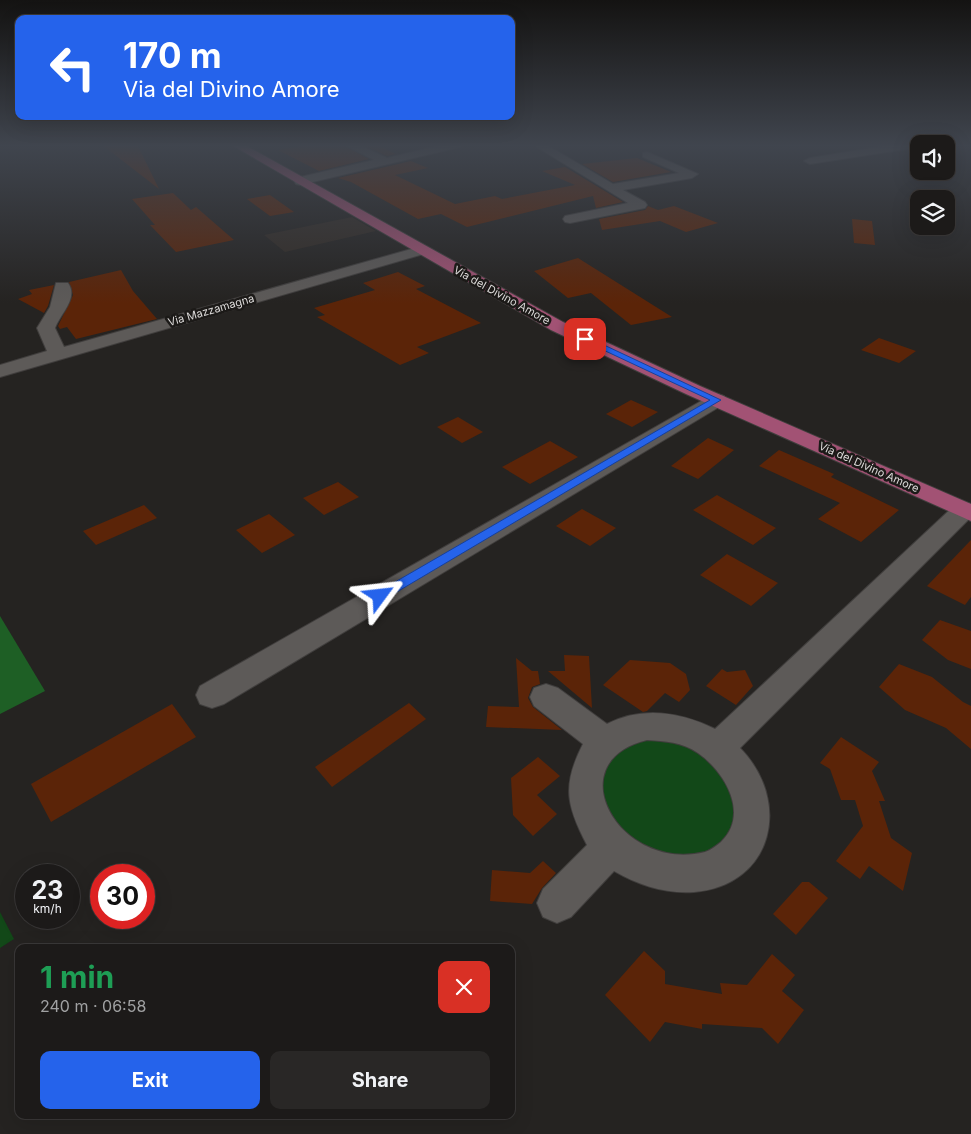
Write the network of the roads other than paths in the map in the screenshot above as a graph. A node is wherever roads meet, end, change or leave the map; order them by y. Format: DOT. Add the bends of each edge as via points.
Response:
graph roads {
  1 [pos="328,197"];
  2 [pos="627,197"];
  3 [pos="570,219"];
  4 [pos="422,250"];
  5 [pos="62,286"];
  6 [pos="58,354"];
  7 [pos="0,371"];
  8 [pos="716,400"];
  9 [pos="968,511"];
  10 [pos="212,694"];
  11 [pos="546,697"];
  12 [pos="606,742"];
  13 [pos="718,748"];
  14 [pos="612,846"];
  15 [pos="557,903"];
  1 -- 4 [label="main road, Via del Divino Amore"];
  2 -- 3 [label="street" via="640,205"];
  4 -- 6 [label="street, Via Mazzamagna"];
  4 -- 8 [label="main road, Via del Divino Amore" via="552,323"];
  5 -- 6 [label="street" via="61,306 46,328"];
  6 -- 7 [label="street, Via Mazzamagna"];
  8 -- 9 [label="main road, Via del Divino Amore"];
  8 -- 10 [label="street"];
  9 -- 13 [label="street"];
  11 -- 12 [label="street"];
  12 -- 13 [label="street" via="632,729 647,726 696,735"];
  12 -- 14 [label="street" via="591,758 585,778 586,801 595,824"];
  13 -- 14 [label="street" via="738,769 750,793 753,819 746,843 727,862 701,873 670,874 638,864"];
  14 -- 15 [label="street"];
}
